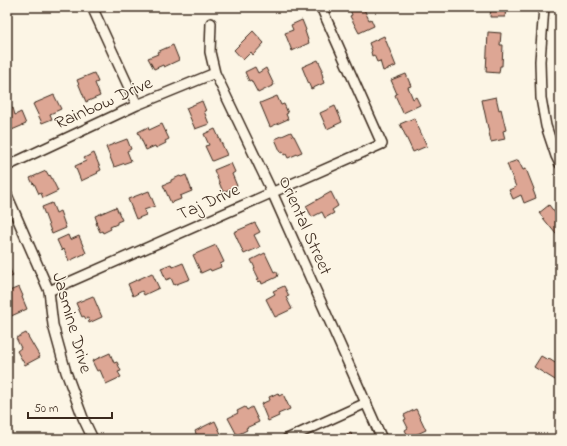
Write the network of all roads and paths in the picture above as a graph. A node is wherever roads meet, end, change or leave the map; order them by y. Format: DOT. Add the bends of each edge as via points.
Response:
graph roads {
  1 [pos="92,7"];
  2 [pos="321,7"];
  3 [pos="544,7"];
  4 [pos="211,23"];
  5 [pos="215,73"];
  6 [pos="137,105"];
  7 [pos="560,164"];
  8 [pos="7,166"];
  9 [pos="272,192"];
  10 [pos="7,195"];
  11 [pos="48,291"];
  12 [pos="366,403"];
  13 [pos="93,439"];
  14 [pos="287,439"];
  15 [pos="382,439"];
  1 -- 6 [label="street"];
  2 -- 9 [label="street, Taj Drive" via="382,144"];
  3 -- 7 [label="street" via="540,61 541,98 546,126"];
  4 -- 5 [label="street, Oriental Street" via="210,52"];
  5 -- 6 [label="street, Rainbow Drive"];
  5 -- 9 [label="street, Oriental Street"];
  6 -- 8 [label="street, Rainbow Drive"];
  9 -- 11 [label="street, Taj Drive"];
  9 -- 12 [label="street, Oriental Street"];
  10 -- 11 [label="street, Jasmine Drive"];
  11 -- 13 [label="street, Jasmine Drive" via="53,325 66,372"];
  12 -- 14 [label="street"];
  12 -- 15 [label="street, Oriental Street"];
}
